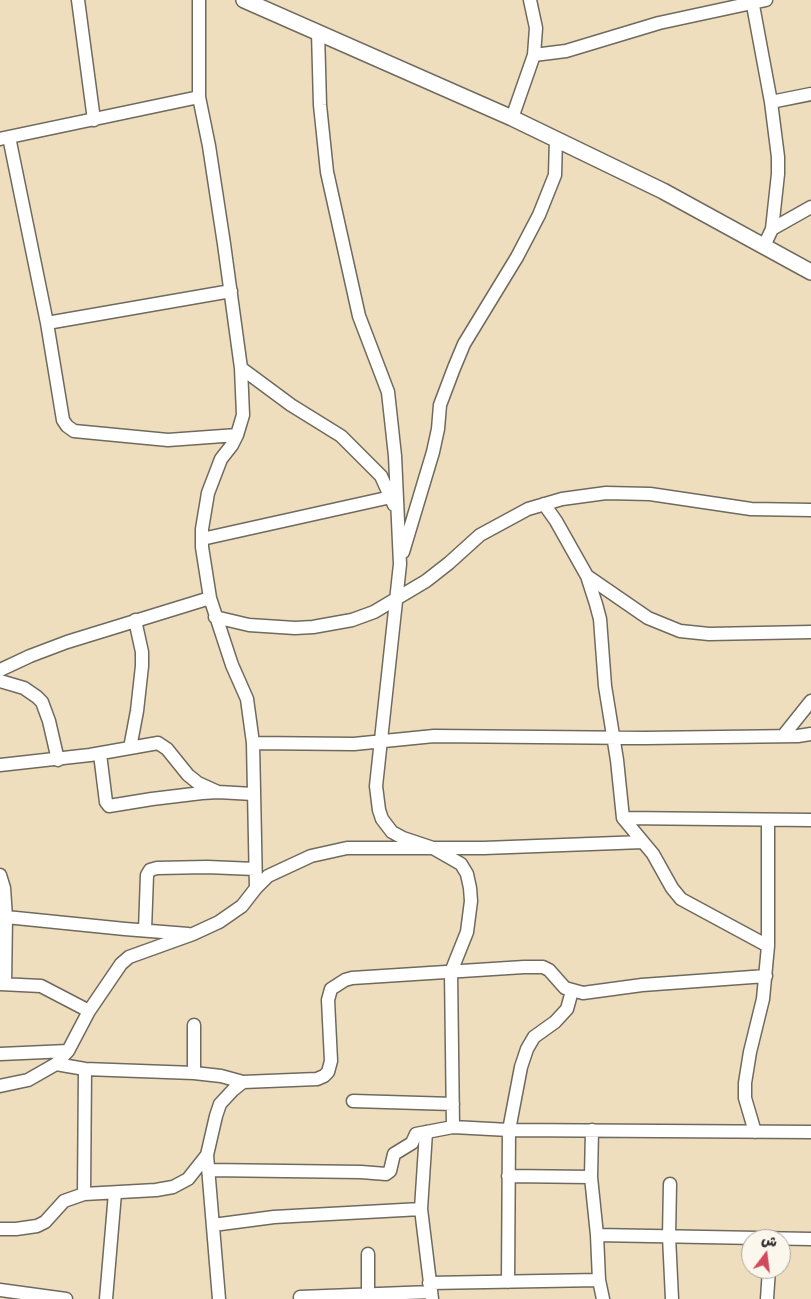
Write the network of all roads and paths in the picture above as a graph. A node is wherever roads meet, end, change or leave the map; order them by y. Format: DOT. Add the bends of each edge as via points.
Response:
graph roads {
  1 [pos="78,0"];
  2 [pos="199,0"];
  3 [pos="244,0"];
  4 [pos="530,0"];
  5 [pos="766,0"];
  6 [pos="752,2"];
  7 [pos="318,32"];
  8 [pos="534,55"];
  9 [pos="811,94"];
  10 [pos="200,97"];
  11 [pos="770,102"];
  12 [pos="512,118"];
  13 [pos="94,120"];
  14 [pos="4,138"];
  15 [pos="556,139"];
  16 [pos="811,207"];
  17 [pos="772,229"];
  18 [pos="764,246"];
  19 [pos="811,272"];
  20 [pos="231,291"];
  21 [pos="47,323"];
  22 [pos="241,368"];
  23 [pos="237,435"];
  24 [pos="391,497"];
  25 [pos="544,504"];
  26 [pos="811,510"];
  27 [pos="397,511"];
  28 [pos="202,539"];
  29 [pos="400,564"];
  30 [pos="587,576"];
  31 [pos="210,598"];
  32 [pos="395,600"];
  33 [pos="215,617"];
  34 [pos="135,620"];
  35 [pos="811,632"];
  36 [pos="0,670"];
  37 [pos="0,680"];
  38 [pos="811,701"];
  39 [pos="811,734"];
  40 [pos="784,736"];
  41 [pos="612,738"];
  42 [pos="381,741"];
  43 [pos="253,743"];
  44 [pos="130,748"];
  45 [pos="100,754"];
  46 [pos="58,760"];
  47 [pos="0,766"];
  48 [pos="218,792"];
  49 [pos="253,794"];
  50 [pos="623,818"];
  51 [pos="811,820"];
  52 [pos="768,821"];
  53 [pos="643,842"];
  54 [pos="433,848"];
  55 [pos="255,869"];
  56 [pos="0,875"];
  57 [pos="256,888"];
  58 [pos="6,916"];
  59 [pos="144,930"];
  60 [pos="193,934"];
  61 [pos="768,946"];
  62 [pos="451,972"];
  63 [pos="766,976"];
  64 [pos="2,984"];
  65 [pos="572,991"];
  66 [pos="89,1011"];
  67 [pos="194,1025"];
  68 [pos="68,1051"];
  69 [pos="0,1054"];
  70 [pos="56,1064"];
  71 [pos="85,1068"];
  72 [pos="194,1073"];
  73 [pos="243,1082"];
  74 [pos="0,1086"];
  75 [pos="353,1101"];
  76 [pos="453,1104"];
  77 [pos="453,1127"];
  78 [pos="509,1130"];
  79 [pos="592,1130"];
  80 [pos="426,1132"];
  81 [pos="755,1132"];
  82 [pos="811,1132"];
  83 [pos="207,1155"];
  84 [pos="209,1170"];
  85 [pos="508,1176"];
  86 [pos="592,1176"];
  87 [pos="670,1184"];
  88 [pos="115,1193"];
  89 [pos="84,1194"];
  90 [pos="421,1209"];
  91 [pos="213,1225"];
  92 [pos="0,1229"];
  93 [pos="597,1235"];
  94 [pos="669,1236"];
  95 [pos="741,1237"];
  96 [pos="791,1238"];
  97 [pos="811,1239"];
  98 [pos="368,1254"];
  99 [pos="768,1279"];
  100 [pos="599,1280"];
  101 [pos="508,1282"];
  102 [pos="0,1290"];
  103 [pos="431,1291"];
  104 [pos="368,1295"];
  105 [pos="300,1297"];
  106 [pos="66,1299"];
  107 [pos="106,1299"];
  108 [pos="219,1299"];
  109 [pos="603,1299"];
  110 [pos="672,1299"];
  111 [pos="767,1299"];
  1 -- 13 [label="street"];
  2 -- 10 [label="street"];
  3 -- 7 [label="street"];
  4 -- 8 [label="street" via="536,28"];
  5 -- 6 [label="street"];
  6 -- 8 [label="street" via="659,23 566,51"];
  6 -- 11 [label="street"];
  7 -- 12 [label="street"];
  7 -- 27 [label="street" via="326,172 359,316 388,392"];
  8 -- 12 [label="street"];
  9 -- 11 [label="street"];
  10 -- 13 [label="street"];
  10 -- 20 [label="street"];
  11 -- 17 [label="street" via="778,157"];
  12 -- 15 [label="street"];
  13 -- 14 [label="street"];
  14 -- 21 [label="street"];
  15 -- 18 [label="street" via="663,191"];
  15 -- 29 [label="street" via="555,176 539,215 464,344 450,377 440,405 433,452"];
  16 -- 17 [label="street"];
  17 -- 18 [label="street"];
  18 -- 19 [label="street"];
  20 -- 21 [label="street"];
  20 -- 22 [label="street"];
  21 -- 23 [label="street" via="63,420 74,431 168,440"];
  22 -- 23 [label="street" via="243,415"];
  22 -- 24 [label="street" via="291,406 342,436 381,476"];
  23 -- 28 [label="street" via="221,459 208,493"];
  24 -- 27 [label="street"];
  24 -- 28 [label="street"];
  25 -- 26 [label="street" via="606,493 650,494 751,509"];
  25 -- 30 [label="street"];
  25 -- 32 [label="street" via="511,517 480,535 442,569"];
  27 -- 29 [label="street"];
  28 -- 31 [label="street"];
  29 -- 32 [label="street"];
  30 -- 35 [label="street" via="648,618 680,631 709,634"];
  30 -- 41 [label="street" via="600,620"];
  31 -- 33 [label="street"];
  31 -- 34 [label="street"];
  32 -- 33 [label="street" via="352,620 313,627 249,625"];
  32 -- 42 [label="street"];
  33 -- 43 [label="street" via="247,699"];
  34 -- 36 [label="street" via="67,642"];
  34 -- 44 [label="street" via="142,666 138,711"];
  37 -- 46 [label="street" via="24,688 42,702"];
  38 -- 40 [label="street"];
  39 -- 40 [label="street"];
  40 -- 41 [label="street"];
  41 -- 42 [label="street" via="434,736"];
  41 -- 50 [label="street"];
  42 -- 43 [label="street" via="354,744"];
  42 -- 54 [label="street" via="376,786 382,818 392,832 402,838"];
  43 -- 49 [label="street"];
  44 -- 45 [label="street"];
  44 -- 48 [label="street" via="152,743 163,746 188,775"];
  45 -- 46 [label="street"];
  45 -- 48 [label="street" via="104,796 109,806"];
  46 -- 47 [label="street"];
  48 -- 49 [label="street"];
  49 -- 55 [label="street"];
  50 -- 52 [label="street"];
  50 -- 53 [label="street"];
  51 -- 52 [label="street"];
  52 -- 61 [label="street"];
  53 -- 54 [label="street"];
  53 -- 61 [label="street" via="681,899"];
  54 -- 57 [label="street" via="348,848 311,856 268,876"];
  54 -- 62 [label="street" via="460,864 467,874 470,888 466,932"];
  55 -- 57 [label="street"];
  55 -- 59 [label="street" via="150,870"];
  56 -- 58 [label="street"];
  57 -- 60 [label="street" via="242,906"];
  58 -- 59 [label="street"];
  58 -- 64 [label="street"];
  59 -- 60 [label="street"];
  60 -- 66 [label="street" via="130,957 121,964"];
  61 -- 63 [label="street"];
  62 -- 65 [label="street" via="543,968"];
  62 -- 73 [label="street" via="345,980 331,989 328,1000 331,1061 328,1072 317,1079"];
  62 -- 76 [label="street"];
  63 -- 65 [label="street" via="583,993"];
  63 -- 81 [label="street" via="764,999 745,1082 745,1098"];
  64 -- 66 [label="street" via="41,986"];
  65 -- 78 [label="street" via="567,1009 534,1037 527,1049"];
  66 -- 68 [label="street"];
  67 -- 72 [label="street"];
  68 -- 69 [label="street"];
  68 -- 70 [label="street"];
  70 -- 71 [label="street"];
  70 -- 74 [label="street" via="28,1080"];
  71 -- 72 [label="street"];
  71 -- 89 [label="street"];
  72 -- 73 [label="street"];
  73 -- 83 [label="street" via="220,1104"];
  75 -- 76 [label="street"];
  76 -- 77 [label="street"];
  77 -- 78 [label="street"];
  77 -- 80 [label="street"];
  78 -- 79 [label="street"];
  78 -- 85 [label="street"];
  79 -- 81 [label="street"];
  79 -- 86 [label="street"];
  80 -- 84 [label="street" via="416,1134 412,1143 394,1154 390,1171 386,1174"];
  80 -- 90 [label="street"];
  81 -- 82 [label="street"];
  83 -- 84 [label="street"];
  83 -- 88 [label="street" via="188,1179 173,1187"];
  84 -- 91 [label="street"];
  85 -- 86 [label="street"];
  85 -- 101 [label="street"];
  86 -- 93 [label="street"];
  87 -- 94 [label="street"];
  88 -- 89 [label="street"];
  88 -- 107 [label="street"];
  89 -- 92 [label="street" via="64,1201 45,1222 36,1226"];
  90 -- 91 [label="street" via="274,1217"];
  90 -- 103 [label="street"];
  91 -- 108 [label="street"];
  93 -- 94 [label="street"];
  93 -- 100 [label="street"];
  94 -- 95 [label="street"];
  94 -- 110 [label="street"];
  96 -- 97 [label="street"];
  98 -- 104 [label="street"];
  99 -- 111 [label="street"];
  100 -- 101 [label="street"];
  100 -- 109 [label="street"];
  101 -- 103 [label="street"];
  102 -- 106 [label="street"];
  103 -- 104 [label="street"];
  104 -- 105 [label="street"];
}
